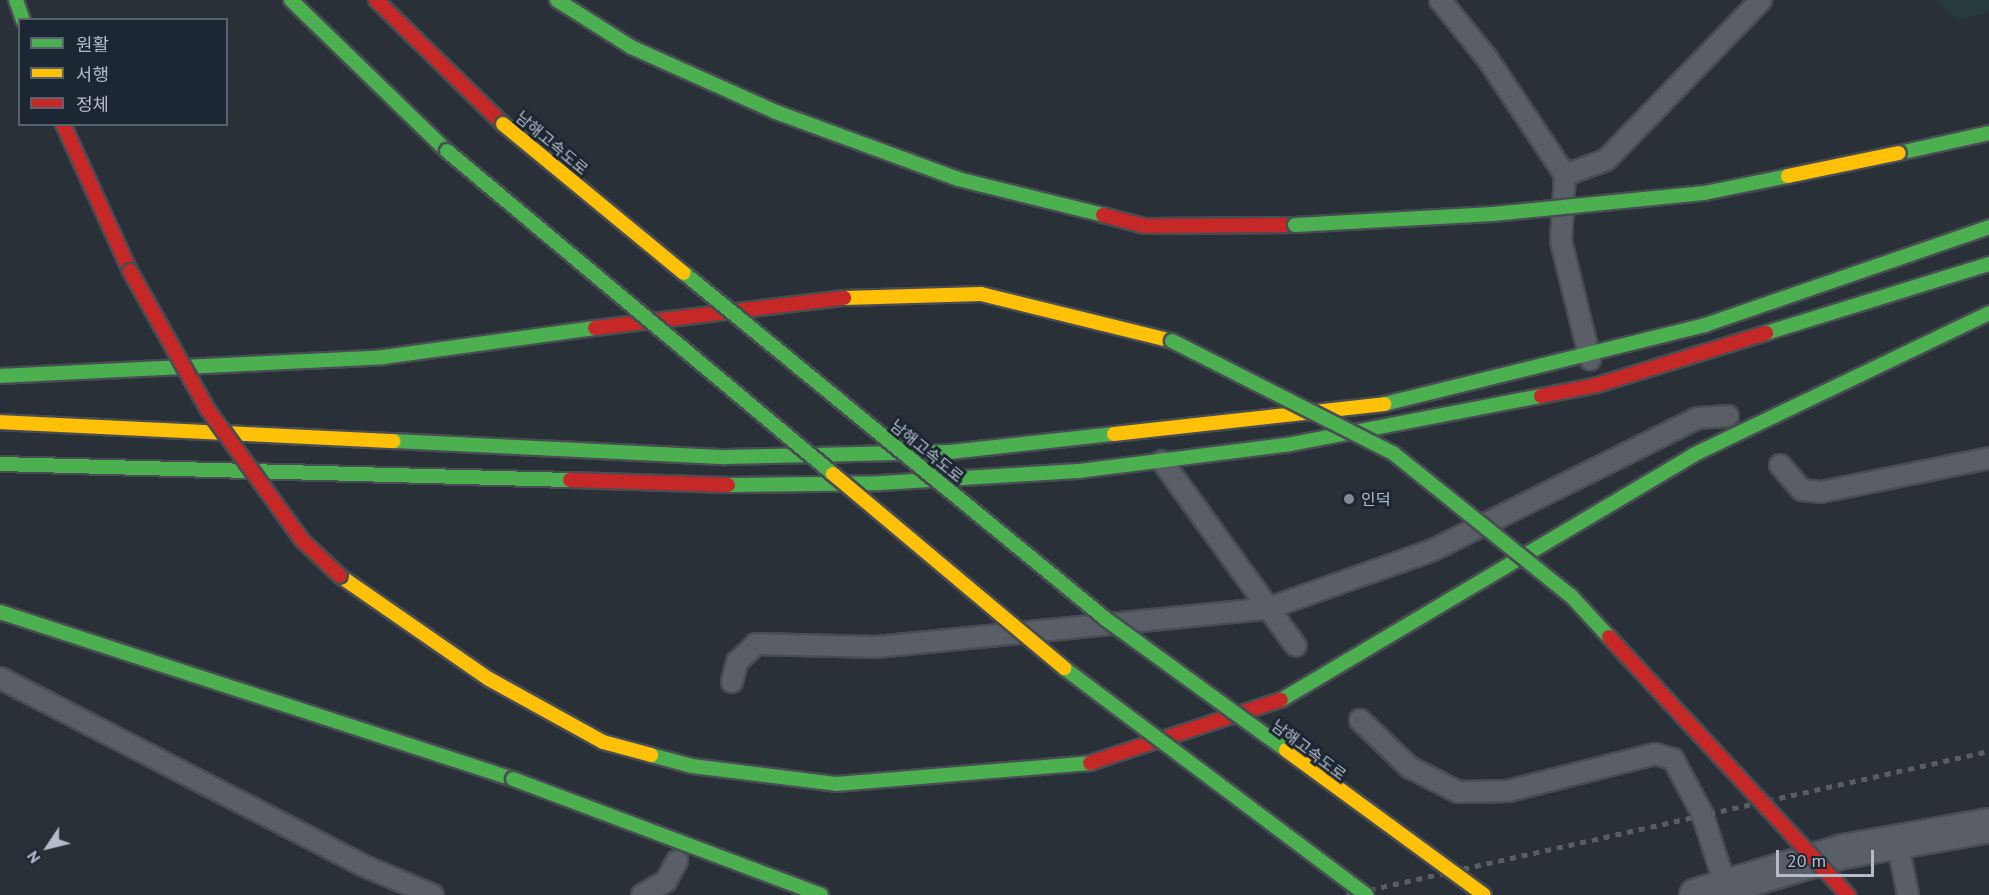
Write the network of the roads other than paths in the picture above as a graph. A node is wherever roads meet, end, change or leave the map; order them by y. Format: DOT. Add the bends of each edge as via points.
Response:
graph roads {
  1 [pos="16,0"];
  2 [pos="291,0"];
  3 [pos="376,0"];
  4 [pos="557,0"];
  5 [pos="1440,0"];
  6 [pos="1761,0"];
  7 [pos="22,18"];
  8 [pos="64,126"];
  9 [pos="1989,133"];
  10 [pos="1565,175"];
  11 [pos="1989,227"];
  12 [pos="1989,264"];
  13 [pos="1989,313"];
  14 [pos="1590,359"];
  15 [pos="0,376"];
  16 [pos="1728,416"];
  17 [pos="0,422"];
  18 [pos="1989,458"];
  19 [pos="1162,461"];
  20 [pos="0,464"];
  21 [pos="1780,465"];
  22 [pos="1266,609"];
  23 [pos="0,612"];
  24 [pos="1296,646"];
  25 [pos="0,678"];
  26 [pos="732,682"];
  27 [pos="1360,720"];
  28 [pos="1989,825"];
  29 [pos="1897,839"];
  30 [pos="677,861"];
  31 [pos="1711,890"];
  32 [pos="433,895"];
  33 [pos="642,895"];
  34 [pos="821,895"];
  35 [pos="1366,895"];
  36 [pos="1484,895"];
  37 [pos="1848,895"];
  38 [pos="1908,895"];
  1 -- 7 [label="main road"];
  2 -- 35 [label="main road, bridge" via="447,151 1061,665"];
  3 -- 36 [label="main road, 남해고속도로, bridge" via="503,124 1107,620"];
  4 -- 9 [label="main road, bridge" via="631,47 776,112 958,179 1145,226 1295,225 1493,214 1704,194"];
  5 -- 10 [label="lane" via="1487,57"];
  6 -- 10 [label="lane" via="1606,160"];
  8 -- 13 [label="main road, bridge" via="130,270 208,410 302,540 340,576 489,679 603,742 692,766 836,784 1074,768 1294,696 1694,455"];
  10 -- 14 [label="lane" via="1561,241"];
  11 -- 14 [label="main road"];
  12 -- 19 [label="main road" via="1598,385 1389,428"];
  14 -- 17 [label="main road" via="1405,402 950,452 726,457"];
  15 -- 37 [label="main road, bridge" via="383,357 798,300 981,294 1172,341 1393,453 1571,596"];
  16 -- 22 [label="lane" via="1698,418 1431,551"];
  18 -- 21 [label="lane" via="1821,492 1802,490"];
  19 -- 20 [label="main road" via="881,483 737,485"];
  19 -- 22 [label="lane"];
  22 -- 24 [label="lane"];
  22 -- 26 [label="lane" via="876,647 756,644 737,662"];
  23 -- 34 [label="main road, bridge" via="513,779"];
  25 -- 32 [label="lane" via="362,865"];
  27 -- 31 [label="lane" via="1409,767 1458,792 1508,791 1655,754 1673,759 1702,813"];
  28 -- 29 [label="street"];
  29 -- 31 [label="street"];
  29 -- 38 [label="lane"];
  30 -- 33 [label="lane" via="666,881"];
}
